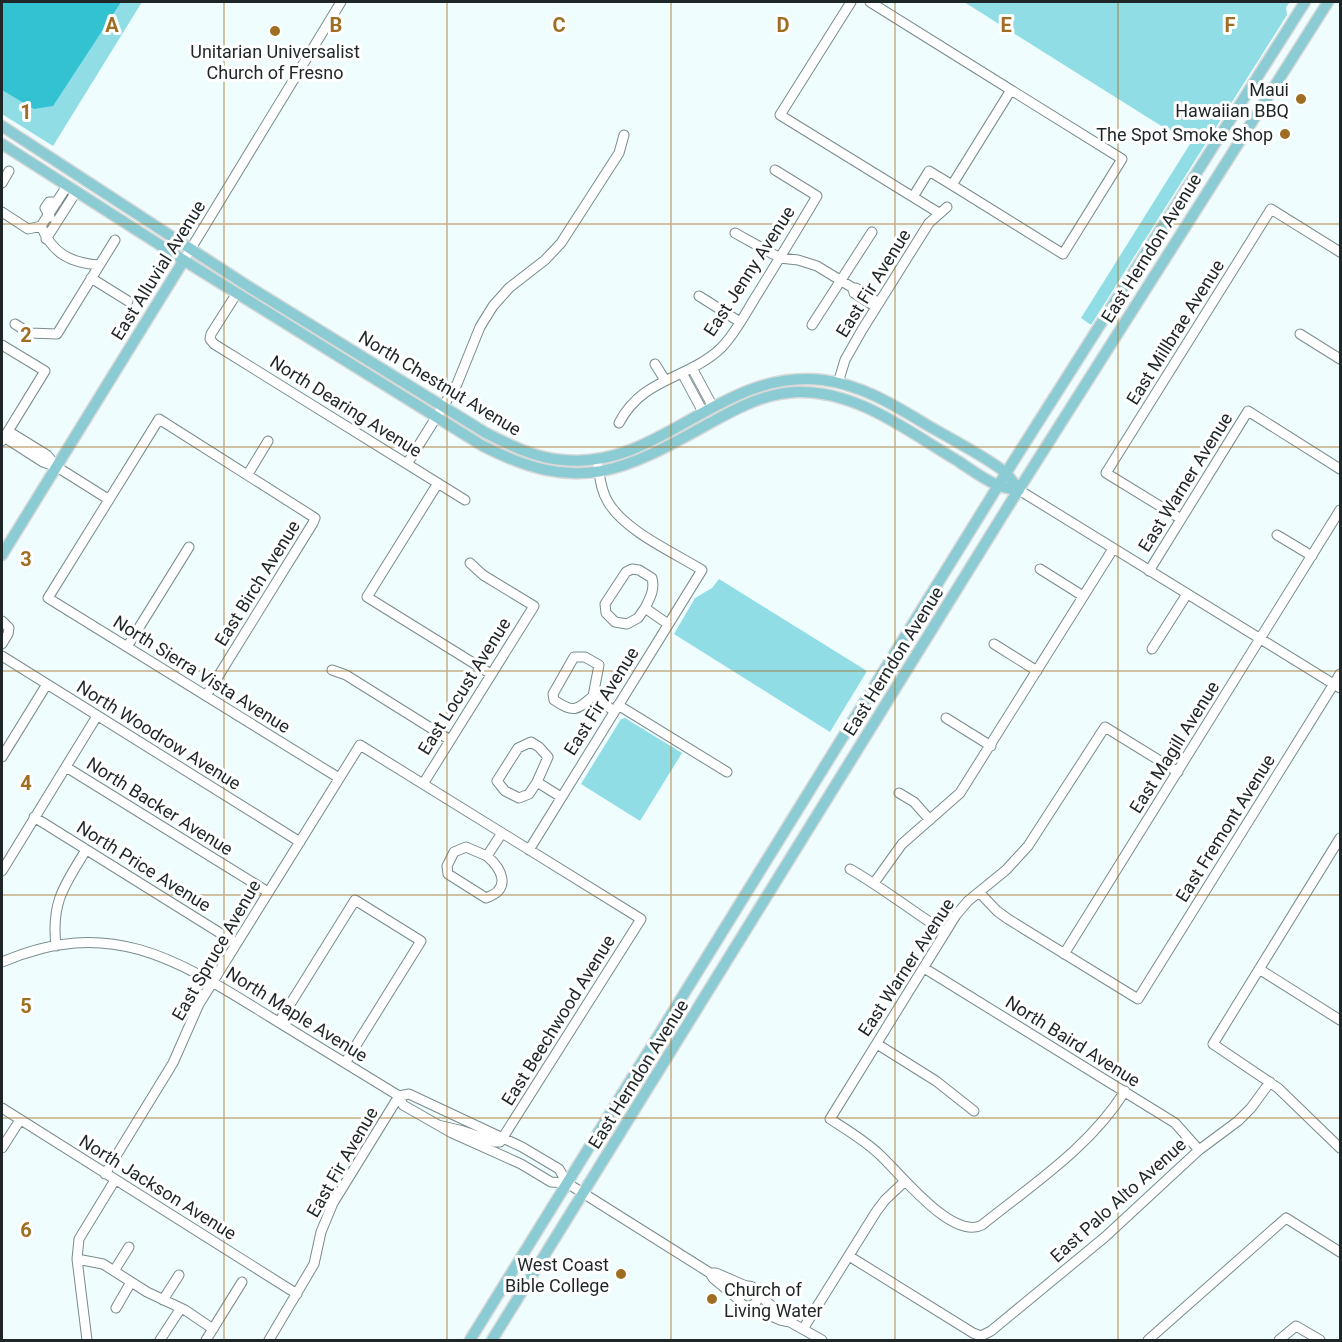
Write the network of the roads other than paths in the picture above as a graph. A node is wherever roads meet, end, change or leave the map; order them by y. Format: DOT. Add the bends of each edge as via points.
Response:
graph roads {
  1 [pos="341,2"];
  2 [pos="851,2"];
  3 [pos="870,2"];
  4 [pos="1305,2"];
  5 [pos="1328,2"];
  6 [pos="1011,90"];
  7 [pos="2,126"];
  8 [pos="624,135"];
  9 [pos="2,144"];
  10 [pos="775,170"];
  11 [pos="9,171"];
  12 [pos="2,183"];
  13 [pos="952,185"];
  14 [pos="72,189"];
  15 [pos="913,197"];
  16 [pos="2,212"];
  17 [pos="48,216"];
  18 [pos="57,222"];
  19 [pos="41,226"];
  20 [pos="872,232"];
  21 [pos="735,233"];
  22 [pos="46,239"];
  23 [pos="115,240"];
  24 [pos="191,249"];
  25 [pos="1341,252"];
  26 [pos="780,258"];
  27 [pos="184,260"];
  28 [pos="99,266"];
  29 [pos="91,278"];
  30 [pos="841,281"];
  31 [pos="237,293"];
  32 [pos="699,296"];
  33 [pos="128,301"];
  34 [pos="878,305"];
  35 [pos="740,322"];
  36 [pos="15,324"];
  37 [pos="812,325"];
  38 [pos="1300,334"];
  39 [pos="2,345"];
  40 [pos="1341,359"];
  41 [pos="655,364"];
  42 [pos="692,368"];
  43 [pos="682,373"];
  44 [pos="665,380"];
  45 [pos="838,383"];
  46 [pos="831,394"];
  47 [pos="885,400"];
  48 [pos="444,406"];
  49 [pos="708,409"];
  50 [pos="730,412"];
  51 [pos="437,417"];
  52 [pos="619,423"];
  53 [pos="4,437"];
  54 [pos="268,441"];
  55 [pos="597,460"];
  56 [pos="407,464"];
  57 [pos="57,467"];
  58 [pos="1341,469"];
  59 [pos="599,473"];
  60 [pos="1006,473"];
  61 [pos="248,474"];
  62 [pos="438,483"];
  63 [pos="998,486"];
  64 [pos="1019,490"];
  65 [pos="108,499"];
  66 [pos="465,500"];
  67 [pos="1341,510"];
  68 [pos="1181,519"];
  69 [pos="1277,535"];
  70 [pos="189,547"];
  71 [pos="1113,549"];
  72 [pos="2,555"];
  73 [pos="1312,556"];
  74 [pos="470,563"];
  75 [pos="1040,569"];
  76 [pos="1149,570"];
  77 [pos="1187,594"];
  78 [pos="1083,596"];
  79 [pos="645,608"];
  80 [pos="668,624"];
  81 [pos="5,625"];
  82 [pos="1261,639"];
  83 [pos="2,644"];
  84 [pos="994,644"];
  85 [pos="127,647"];
  86 [pos="1152,649"];
  87 [pos="2,656"];
  88 [pos="332,670"];
  89 [pos="1037,671"];
  90 [pos="491,674"];
  91 [pos="1341,674"];
  92 [pos="47,684"];
  93 [pos="1337,686"];
  94 [pos="206,696"];
  95 [pos="592,696"];
  96 [pos="616,708"];
  97 [pos="97,716"];
  98 [pos="946,718"];
  99 [pos="450,740"];
  100 [pos="991,746"];
  101 [pos="2,758"];
  102 [pos="66,767"];
  103 [pos="727,772"];
  104 [pos="1178,772"];
  105 [pos="339,778"];
  106 [pos="537,782"];
  107 [pos="423,784"];
  108 [pos="898,793"];
  109 [pos="561,797"];
  110 [pos="34,817"];
  111 [pos="930,820"];
  112 [pos="502,833"];
  113 [pos="1341,838"];
  114 [pos="300,842"];
  115 [pos="86,850"];
  116 [pos="529,850"];
  117 [pos="487,856"];
  118 [pos="850,869"];
  119 [pos="2,871"];
  120 [pos="874,883"];
  121 [pos="268,892"];
  122 [pos="979,892"];
  123 [pos="945,932"];
  124 [pos="237,943"];
  125 [pos="57,946"];
  126 [pos="1064,954"];
  127 [pos="2,962"];
  128 [pos="924,968"];
  129 [pos="1259,969"];
  130 [pos="213,981"];
  131 [pos="1341,1020"];
  132 [pos="279,1022"];
  133 [pos="877,1044"];
  134 [pos="345,1063"];
  135 [pos="1270,1082"];
  136 [pos="1125,1091"];
  137 [pos="399,1096"];
  138 [pos="2,1108"];
  139 [pos="974,1111"];
  140 [pos="20,1120"];
  141 [pos="438,1125"];
  142 [pos="503,1138"];
  143 [pos="2,1148"];
  144 [pos="1341,1148"];
  145 [pos="1198,1149"];
  146 [pos="105,1174"];
  147 [pos="116,1180"];
  148 [pos="904,1182"];
  149 [pos="567,1183"];
  150 [pos="583,1193"];
  151 [pos="129,1247"];
  152 [pos="1341,1252"];
  153 [pos="849,1256"];
  154 [pos="77,1259"];
  155 [pos="114,1271"];
  156 [pos="710,1273"];
  157 [pos="179,1275"];
  158 [pos="131,1282"];
  159 [pos="242,1282"];
  160 [pos="746,1286"];
  161 [pos="297,1294"];
  162 [pos="758,1294"];
  163 [pos="738,1299"];
  164 [pos="163,1300"];
  165 [pos="748,1306"];
  166 [pos="116,1308"];
  167 [pos="181,1308"];
  168 [pos="790,1322"];
  169 [pos="213,1329"];
  170 [pos="803,1329"];
  171 [pos="87,1341"];
  172 [pos="160,1341"];
  173 [pos="206,1341"];
  174 [pos="269,1341"];
  175 [pos="470,1341"];
  176 [pos="492,1341"];
  177 [pos="822,1341"];
  178 [pos="1148,1341"];
  179 [pos="1279,1341"];
  180 [pos="1320,1341"];
  1 -- 24 [label="street, East Alluvial Avenue"];
  2 -- 15 [label="street" via="780,115"];
  3 -- 6 [label="street"];
  4 -- 60 [label="main road, East Herndon Avenue"];
  5 -- 64 [label="main road, East Herndon Avenue"];
  6 -- 13 [label="street"];
  6 -- 13 [label="street" via="1122,159 1063,254"];
  7 -- 24 [label="main road, North Chestnut Avenue"];
  8 -- 48 [label="street" via="619,153 561,243 493,306"];
  9 -- 14 [label="main road, North Chestnut Avenue"];
  10 -- 26 [label="street, East Jenny Avenue" via="817,196"];
  11 -- 12 [label="street"];
  13 -- 15 [label="street" via="929,171"];
  14 -- 17 [label="street"];
  14 -- 18 [label="street"];
  14 -- 27 [label="main road, North Chestnut Avenue"];
  15 -- 34 [label="street, East Fir Avenue" via="943,210 930,223"];
  16 -- 19 [label="street" via="28,229"];
  17 -- 18 [label="street"];
  17 -- 19 [label="street"];
  18 -- 22 [label="street"];
  19 -- 22 [label="street"];
  20 -- 30 [label="street"];
  21 -- 26 [label="street"];
  22 -- 28 [label="street" via="65,256"];
  23 -- 28 [label="street"];
  24 -- 27 [label="street, East Alluvial Avenue"];
  24 -- 48 [label="main road, North Chestnut Avenue"];
  25 -- 68 [label="street, East Millbrae Avenue" via="1271,210 1106,473"];
  26 -- 30 [label="street" via="817,266"];
  26 -- 35 [label="street, East Jenny Avenue"];
  27 -- 31 [label="main road, North Chestnut Avenue"];
  27 -- 57 [label="main road, East Alluvial Avenue"];
  28 -- 29 [label="street"];
  29 -- 33 [label="street"];
  29 -- 36 [label="street" via="57,334 29,333"];
  30 -- 34 [label="street"];
  30 -- 37 [label="street"];
  31 -- 51 [label="main road, North Chestnut Avenue"];
  31 -- 56 [label="street, North Dearing Avenue" via="211,334 214,344"];
  32 -- 35 [label="street"];
  34 -- 45 [label="street, East Fir Avenue" via="850,349"];
  35 -- 42 [label="street, East Jenny Avenue" via="721,347"];
  38 -- 40 [label="street"];
  39 -- 53 [label="street" via="45,371"];
  41 -- 44 [label="street"];
  42 -- 43 [label="street, East Jenny Avenue"];
  42 -- 49 [label="street"];
  43 -- 44 [label="street, East Jenny Avenue"];
  43 -- 49 [label="street"];
  44 -- 52 [label="street, East Jenny Avenue" via="632,403"];
  45 -- 47 [label="main road, North Chestnut Avenue"];
  45 -- 49 [label="main road, North Chestnut Avenue" via="787,380 748,390"];
  45 -- 50 [label="main road" via="830,388 796,386 761,392"];
  46 -- 47 [label="main road" via="841,390 877,403"];
  46 -- 50 [label="main road, North Chestnut Avenue" via="786,393"];
  46 -- 63 [label="main road, North Chestnut Avenue" via="870,409"];
  47 -- 60 [label="main road, North Chestnut Avenue"];
  48 -- 51 [label="street"];
  48 -- 55 [label="main road, North Chestnut Avenue" via="486,433 527,452 563,460"];
  49 -- 55 [label="main road, North Chestnut Avenue" via="641,446"];
  50 -- 59 [label="main road, North Chestnut Avenue" via="649,456"];
  51 -- 56 [label="street"];
  51 -- 59 [label="main road, North Chestnut Avenue" via="523,465 565,473"];
  53 -- 57 [label="street"];
  54 -- 61 [label="street"];
  55 -- 59 [label="street"];
  56 -- 62 [label="street, North Dearing Avenue"];
  57 -- 65 [label="street"];
  57 -- 72 [label="main road, East Alluvial Avenue"];
  58 -- 68 [label="street, East Warner Avenue" via="1248,411"];
  59 -- 80 [label="street, East Fir Avenue" via="606,498 622,518 702,570"];
  60 -- 63 [label="main road, East Herndon Avenue"];
  60 -- 64 [label="main road, North Chestnut Avenue"];
  61 -- 65 [label="street" via="159,418"];
  61 -- 94 [label="street, East Birch Avenue" via="315,518"];
  62 -- 66 [label="street, North Dearing Avenue"];
  62 -- 90 [label="street" via="367,597"];
  63 -- 64 [label="main road, North Chestnut Avenue"];
  63 -- 149 [label="main road, East Herndon Avenue"];
  64 -- 71 [label="street, North Chestnut Avenue"];
  64 -- 150 [label="main road, East Herndon Avenue"];
  65 -- 85 [label="street, North Sierra Vista Avenue" via="48,598"];
  67 -- 73 [label="street, East Magill Avenue"];
  68 -- 76 [label="street, East Warner Avenue"];
  69 -- 73 [label="street"];
  70 -- 85 [label="street"];
  71 -- 76 [label="street, North Chestnut Avenue"];
  71 -- 78 [label="street"];
  73 -- 82 [label="street, East Magill Avenue"];
  74 -- 90 [label="street, East Locust Avenue" via="534,606"];
  75 -- 78 [label="street"];
  76 -- 77 [label="street, North Chestnut Avenue"];
  77 -- 82 [label="street, North Chestnut Avenue"];
  77 -- 86 [label="street"];
  78 -- 89 [label="street"];
  79 -- 79 [label="street" via="627,624 615,622 606,613 605,604 632,569 652,578 652,594"];
  79 -- 80 [label="street"];
  80 -- 96 [label="street, East Fir Avenue"];
  81 -- 83 [label="street" via="8,634"];
  82 -- 93 [label="street, North Chestnut Avenue"];
  82 -- 104 [label="street, East Magill Avenue"];
  84 -- 89 [label="street"];
  85 -- 94 [label="street, North Sierra Vista Avenue"];
  87 -- 92 [label="street, North Woodrow Avenue"];
  88 -- 99 [label="street"];
  89 -- 100 [label="street"];
  90 -- 99 [label="street, East Locust Avenue"];
  91 -- 93 [label="street, East Fremont Avenue"];
  92 -- 97 [label="street, North Woodrow Avenue"];
  92 -- 101 [label="street"];
  93 -- 126 [label="street, East Fremont Avenue" via="1138,999"];
  94 -- 105 [label="street, North Sierra Vista Avenue"];
  95 -- 95 [label="street" via="579,708 568,709 554,700 552,694 574,657 585,657 599,665"];
  95 -- 96 [label="street"];
  96 -- 103 [label="street"];
  96 -- 109 [label="street, East Fir Avenue"];
  97 -- 102 [label="street"];
  97 -- 114 [label="street, North Woodrow Avenue"];
  98 -- 100 [label="street"];
  99 -- 107 [label="street, East Locust Avenue"];
  100 -- 111 [label="street" via="960,793"];
  102 -- 110 [label="street"];
  102 -- 121 [label="street, North Backer Avenue"];
  104 -- 122 [label="street, East Warner Avenue" via="1105,727 1028,846"];
  104 -- 126 [label="street, East Magill Avenue"];
  105 -- 107 [label="street, East Spruce Avenue" via="360,745"];
  105 -- 114 [label="street, East Spruce Avenue"];
  106 -- 106 [label="street" via="529,794 519,798 505,791 498,781 518,748 531,742 548,757"];
  106 -- 109 [label="street"];
  107 -- 112 [label="street"];
  108 -- 111 [label="street" via="914,802"];
  109 -- 116 [label="street, East Fir Avenue"];
  110 -- 115 [label="street, North Price Avenue"];
  110 -- 119 [label="street"];
  111 -- 120 [label="street" via="902,844"];
  112 -- 116 [label="street"];
  112 -- 117 [label="street"];
  113 -- 129 [label="street"];
  114 -- 121 [label="street, East Spruce Avenue"];
  115 -- 124 [label="street, North Price Avenue"];
  115 -- 125 [label="street" via="57,904"];
  116 -- 142 [label="street, East Beechwood Avenue" via="641,919"];
  117 -- 117 [label="street" via="466,847 454,852 447,866 448,874 486,898 495,895 503,875"];
  118 -- 120 [label="street"];
  120 -- 123 [label="street"];
  121 -- 124 [label="street, East Spruce Avenue"];
  122 -- 123 [label="street, East Warner Avenue" via="961,908"];
  122 -- 126 [label="street" via="997,911"];
  123 -- 128 [label="street, East Warner Avenue"];
  124 -- 130 [label="street, East Spruce Avenue"];
  125 -- 127 [label="street, North Maple Avenue"];
  125 -- 130 [label="street, North Maple Avenue" via="81,941 112,944 170,959"];
  128 -- 133 [label="street, East Warner Avenue"];
  128 -- 136 [label="street, North Baird Avenue"];
  129 -- 131 [label="street"];
  129 -- 135 [label="street" via="1213,1044"];
  130 -- 132 [label="street, North Maple Avenue"];
  130 -- 146 [label="street, East Spruce Avenue" via="196,1009 173,1063"];
  132 -- 134 [label="street, North Maple Avenue"];
  132 -- 134 [label="street" via="355,900 420,941"];
  133 -- 139 [label="street" via="936,1081"];
  133 -- 148 [label="street, East Warner Avenue" via="830,1119 879,1154"];
  134 -- 137 [label="street, North Maple Avenue"];
  135 -- 144 [label="street"];
  135 -- 145 [label="street, East Palo Alto Avenue" via="1238,1121"];
  136 -- 145 [label="street, North Baird Avenue" via="1175,1123"];
  136 -- 148 [label="street" via="1105,1120 1080,1145 973,1229 934,1208"];
  137 -- 141 [label="street, North Maple Avenue" via="403,1105"];
  137 -- 142 [label="street, North Maple Avenue" via="409,1094"];
  137 -- 161 [label="street, East Fir Avenue" via="333,1203 314,1264"];
  138 -- 140 [label="street, North Jackson Avenue"];
  140 -- 143 [label="street"];
  140 -- 146 [label="street, North Jackson Avenue"];
  141 -- 142 [label="street" via="495,1142"];
  141 -- 149 [label="street, North Maple Avenue" via="551,1182"];
  142 -- 149 [label="street, North Maple Avenue" via="559,1169"];
  145 -- 153 [label="street, East Palo Alto Avenue" via="1105,1237 991,1331 981,1335"];
  146 -- 147 [label="street, North Jackson Avenue"];
  147 -- 154 [label="street" via="79,1239"];
  147 -- 161 [label="street, North Jackson Avenue"];
  148 -- 153 [label="street" via="881,1206"];
  149 -- 150 [label="street, North Maple Avenue"];
  149 -- 175 [label="main road, East Herndon Avenue"];
  150 -- 156 [label="street, North Maple Avenue"];
  150 -- 176 [label="main road, East Herndon Avenue"];
  151 -- 155 [label="street"];
  152 -- 178 [label="street" via="1286,1218"];
  153 -- 170 [label="street"];
  154 -- 155 [label="street" via="103,1264"];
  154 -- 171 [label="street"];
  155 -- 158 [label="street"];
  156 -- 160 [label="street, North Maple Avenue"];
  156 -- 163 [label="street, North Maple Avenue"];
  157 -- 164 [label="street"];
  158 -- 164 [label="street"];
  158 -- 166 [label="street"];
  159 -- 169 [label="street"];
  160 -- 162 [label="street, North Maple Avenue"];
  160 -- 163 [label="street"];
  161 -- 174 [label="street, East Fir Avenue"];
  162 -- 165 [label="street" via="756,1302"];
  162 -- 168 [label="street, North Maple Avenue"];
  163 -- 165 [label="street, North Maple Avenue"];
  164 -- 167 [label="street"];
  165 -- 168 [label="street, North Maple Avenue"];
  167 -- 169 [label="street"];
  167 -- 172 [label="street"];
  168 -- 170 [label="street, North Maple Avenue"];
  169 -- 173 [label="street"];
  170 -- 177 [label="street, North Maple Avenue"];
  179 -- 180 [label="street" via="1296,1326"];
}
